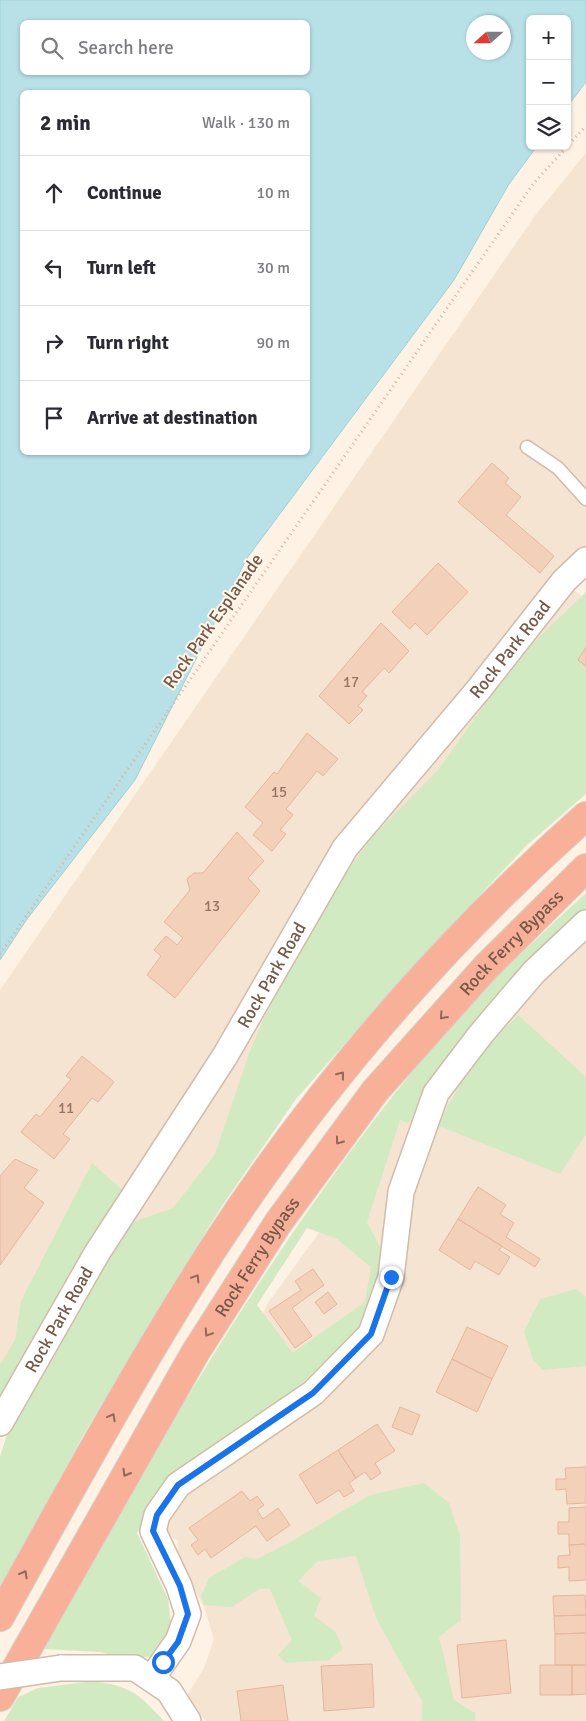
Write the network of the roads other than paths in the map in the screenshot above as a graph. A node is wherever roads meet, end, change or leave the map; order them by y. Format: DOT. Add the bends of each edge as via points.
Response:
graph roads {
  1 [pos="527,447"];
  2 [pos="586,500"];
  3 [pos="586,560"];
  4 [pos="586,816"];
  5 [pos="586,868"];
  6 [pos="586,923"];
  7 [pos="0,1423"];
  8 [pos="0,1617"];
  9 [pos="0,1678"];
  10 [pos="152,1678"];
  11 [pos="0,1697"];
  12 [pos="188,1721"];
  1 -- 2 [label="lane" via="558,468"];
  3 -- 7 [label="street, Rock Park Road" via="564,581 479,689 345,848 225,1056 97,1253"];
  8 -- 4 [label="highway, one-way" via="128,1387 212,1251 289,1140 370,1038 459,938"];
  5 -- 11 [label="highway, Rock Ferry Bypass, one-way" via="486,967 375,1091 278,1223 195,1353"];
  6 -- 10 [label="street" via="534,972 436,1093 401,1192 391,1277 371,1334 313,1393 178,1485 157,1515 153,1531 180,1586 188,1614 178,1642"];
  9 -- 10 [label="street, bridge" via="61,1668 134,1668"];
  10 -- 12 [label="street" via="168,1691"];
}
